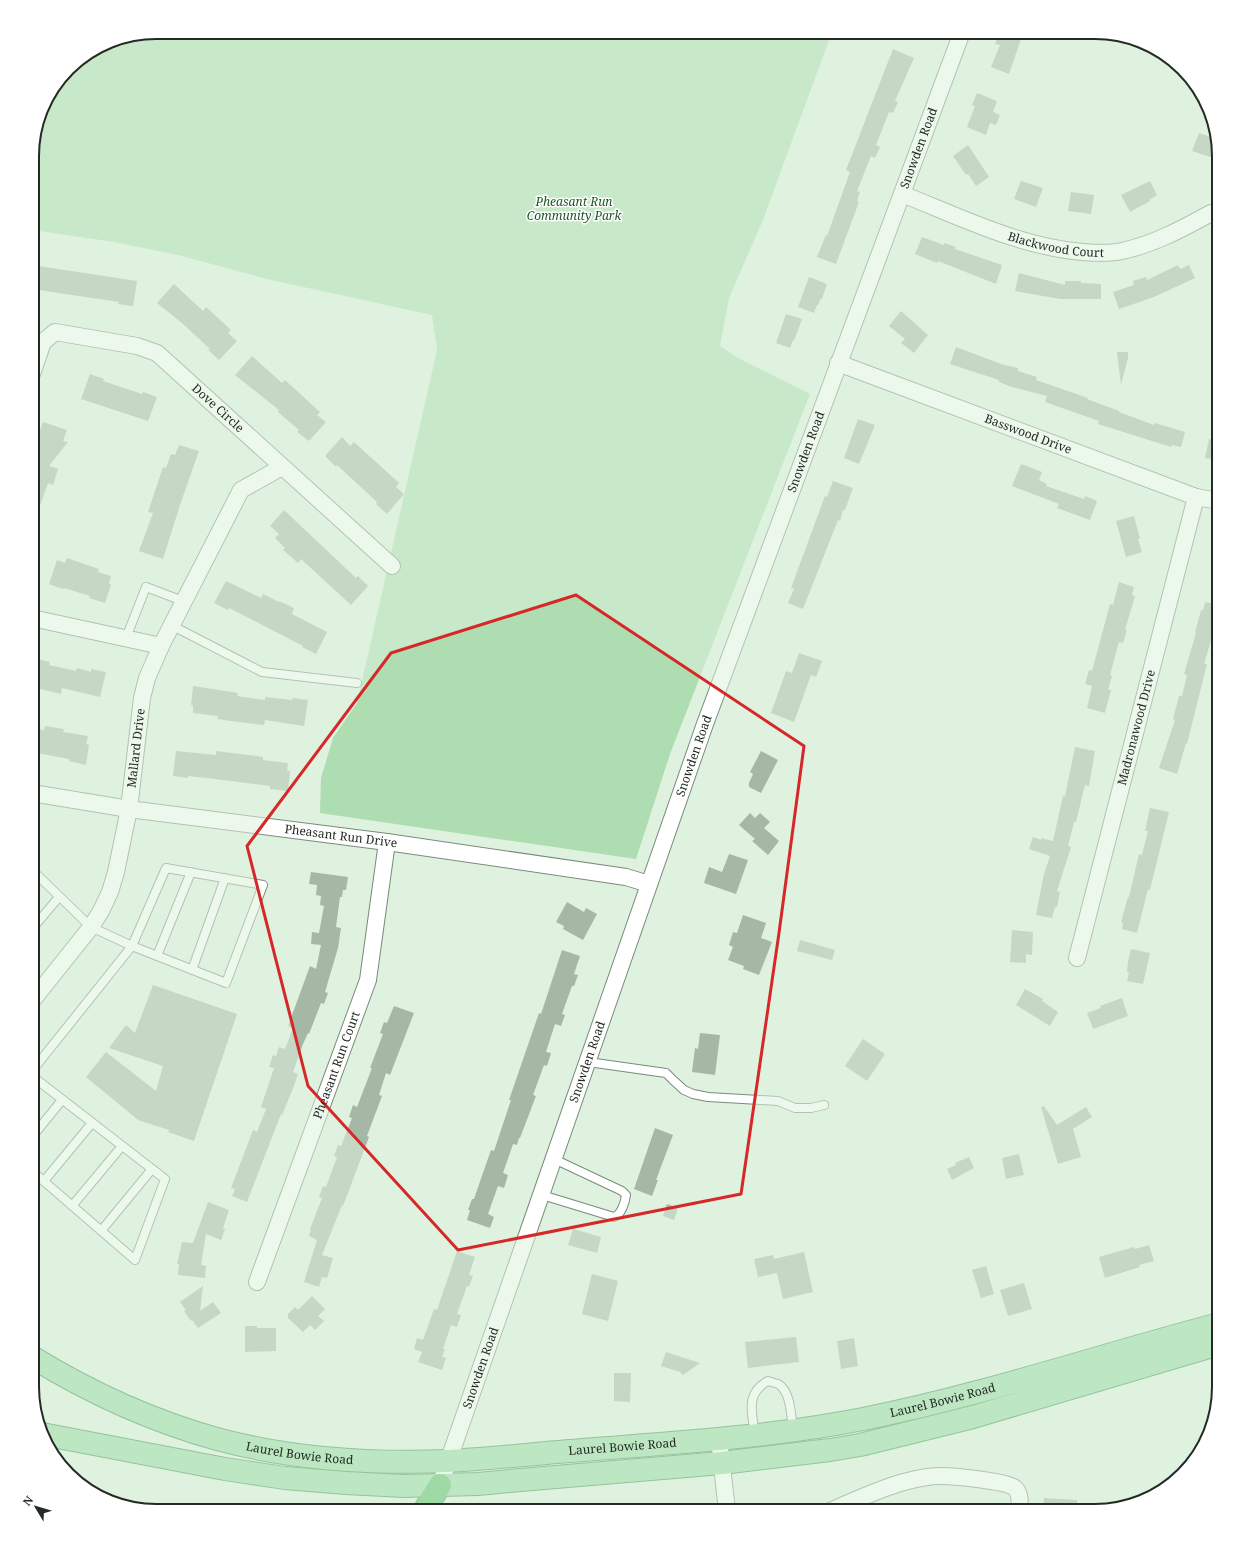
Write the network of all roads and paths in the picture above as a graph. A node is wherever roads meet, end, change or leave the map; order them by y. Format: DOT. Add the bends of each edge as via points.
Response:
graph roads {
  1 [pos="959,39"];
  2 [pos="902,194"];
  3 [pos="1211,213"];
  4 [pos="39,354"];
  5 [pos="838,363"];
  6 [pos="282,467"];
  7 [pos="1196,497"];
  8 [pos="1212,500"];
  9 [pos="392,566"];
  10 [pos="183,601"];
  11 [pos="39,619"];
  12 [pos="171,625"];
  13 [pos="126,638"];
  14 [pos="161,646"];
  15 [pos="357,683"];
  16 [pos="39,794"];
  17 [pos="128,809"];
  18 [pos="387,842"];
  19 [pos="191,872"];
  20 [pos="39,877"];
  21 [pos="225,878"];
  22 [pos="649,884"];
  23 [pos="59,897"];
  24 [pos="39,921"];
  25 [pos="91,927"];
  26 [pos="132,946"];
  27 [pos="157,956"];
  28 [pos="1077,958"];
  29 [pos="192,970"];
  30 [pos="39,992"];
  31 [pos="39,1062"];
  32 [pos="588,1062"];
  33 [pos="39,1082"];
  34 [pos="62,1100"];
  35 [pos="824,1105"];
  36 [pos="92,1123"];
  37 [pos="39,1128"];
  38 [pos="122,1146"];
  39 [pos="554,1159"];
  40 [pos="152,1169"];
  41 [pos="39,1177"];
  42 [pos="44,1181"];
  43 [pos="542,1195"];
  44 [pos="72,1206"];
  45 [pos="101,1231"];
  46 [pos="258,1282"];
  47 [pos="1212,1326"];
  48 [pos="1212,1346"];
  49 [pos="39,1361"];
  50 [pos="793,1430"];
  51 [pos="50,1435"];
  52 [pos="755,1435"];
  53 [pos="719,1439"];
  54 [pos="449,1461"];
  55 [pos="722,1463"];
  56 [pos="440,1485"];
  57 [pos="428,1504"];
  58 [pos="726,1504"];
  59 [pos="846,1504"];
  60 [pos="1020,1504"];
  1 -- 2 [label="street, Snowden Road"];
  2 -- 3 [label="street, Blackwood Court" via="1026,241 1059,250 1095,253 1121,251 1167,237"];
  2 -- 5 [label="street, Snowden Road"];
  4 -- 6 [label="street, Dove Circle" via="43,342 55,332 157,353"];
  5 -- 7 [label="street, Basswood Drive"];
  5 -- 22 [label="street, Snowden Road"];
  6 -- 9 [label="street, Dove Circle"];
  6 -- 10 [label="street, Mallard Drive" via="241,490"];
  7 -- 8 [label="street, Basswood Drive"];
  7 -- 28 [label="street, Madronawood Drive"];
  10 -- 12 [label="street, Mallard Drive"];
  10 -- 13 [label="lane" via="146,587"];
  11 -- 13 [label="street"];
  12 -- 14 [label="street, Mallard Drive"];
  12 -- 15 [label="lane" via="262,672"];
  13 -- 14 [label="street"];
  14 -- 17 [label="street, Mallard Drive" via="147,678 142,698"];
  16 -- 17 [label="street, Pheasant Run Drive"];
  17 -- 18 [label="street, Pheasant Run Drive"];
  17 -- 25 [label="street, Mallard Drive" via="116,872 101,911"];
  18 -- 22 [label="street, Pheasant Run Drive" via="626,877"];
  18 -- 46 [label="street, Pheasant Run Court" via="368,980"];
  19 -- 21 [label="lane"];
  19 -- 26 [label="lane" via="166,868"];
  19 -- 27 [label="lane"];
  20 -- 23 [label="lane"];
  21 -- 29 [label="lane"];
  21 -- 29 [label="lane" via="263,885 226,983"];
  22 -- 32 [label="street, Snowden Road"];
  23 -- 24 [label="lane"];
  23 -- 25 [label="lane"];
  25 -- 26 [label="lane"];
  25 -- 30 [label="street, Mallard Drive"];
  26 -- 27 [label="lane"];
  26 -- 31 [label="lane"];
  27 -- 29 [label="lane"];
  32 -- 35 [label="lane" via="666,1073 684,1090 708,1097 778,1102 795,1108"];
  32 -- 39 [label="street, Snowden Road"];
  33 -- 34 [label="lane"];
  34 -- 36 [label="lane"];
  34 -- 37 [label="lane"];
  36 -- 38 [label="lane"];
  36 -- 42 [label="lane"];
  38 -- 40 [label="lane"];
  38 -- 44 [label="lane"];
  39 -- 43 [label="street, Snowden Road"];
  39 -- 43 [label="lane" via="622,1191 626,1199 619,1214 614,1217"];
  40 -- 45 [label="lane"];
  40 -- 45 [label="lane" via="165,1179 135,1260"];
  41 -- 42 [label="lane"];
  42 -- 44 [label="lane"];
  43 -- 54 [label="street, Snowden Road"];
  44 -- 45 [label="lane"];
  47 -- 50 [label="main road, Laurel Bowie Road" via="941,1401 862,1419"];
  48 -- 55 [label="main road, Laurel Bowie Road" via="973,1417 884,1440 830,1450"];
  49 -- 54 [label="main road, Laurel Bowie Road" via="126,1406 216,1439 281,1452 324,1457 385,1461"];
  50 -- 52 [label="main road, Laurel Bowie Road"];
  50 -- 52 [label="lane" via="788,1398 779,1385 768,1381 756,1390 751,1401"];
  51 -- 56 [label="main road, Laurel Bowie Road" via="285,1478 404,1486"];
  52 -- 53 [label="main road, Laurel Bowie Road"];
  53 -- 54 [label="main road, Laurel Bowie Road"];
  53 -- 55 [label="street"];
  54 -- 56 [label="street, Snowden Road"];
  55 -- 56 [label="main road, Laurel Bowie Road"];
  55 -- 58 [label="street"];
  56 -- 57 [label="highway"];
  59 -- 60 [label="street" via="904,1482 940,1476 1006,1484 1014,1487"];
}
